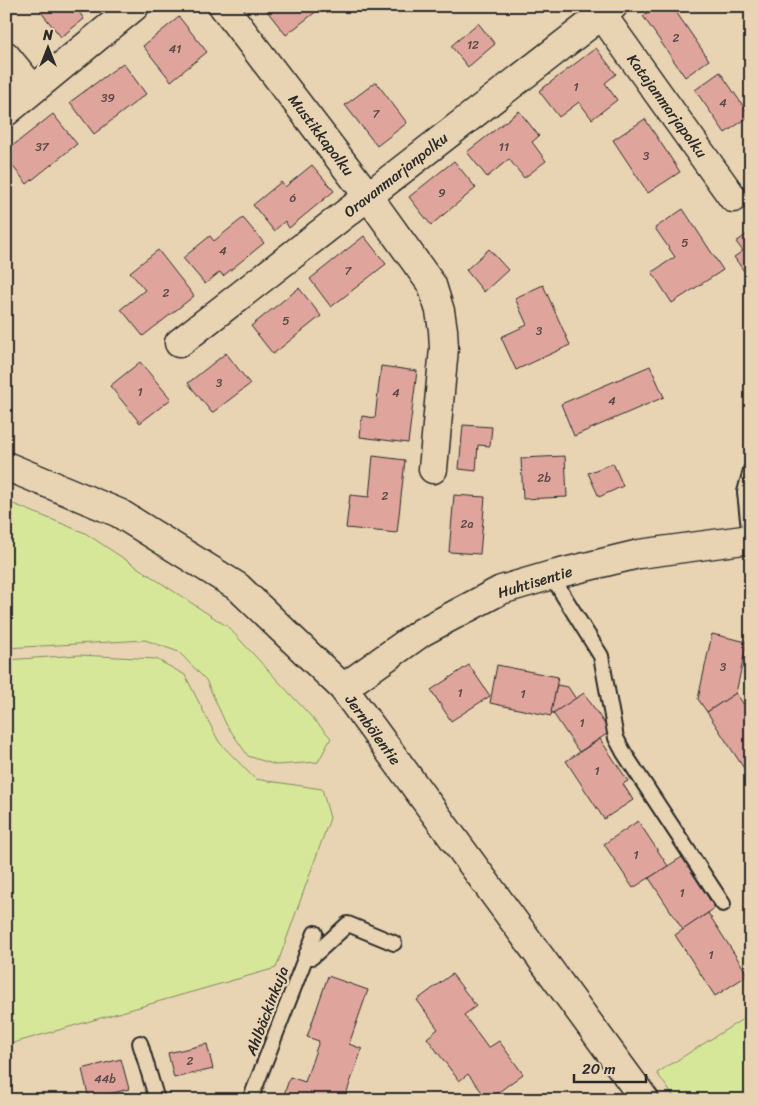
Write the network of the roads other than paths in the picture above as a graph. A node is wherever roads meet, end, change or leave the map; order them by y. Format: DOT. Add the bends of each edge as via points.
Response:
graph roads {
  1 [pos="135,6"];
  2 [pos="223,6"];
  3 [pos="607,11"];
  4 [pos="6,56"];
  5 [pos="33,89"];
  6 [pos="6,112"];
  7 [pos="368,196"];
  8 [pos="733,198"];
  9 [pos="179,343"];
  10 [pos="6,466"];
  11 [pos="432,469"];
  12 [pos="751,470"];
  13 [pos="751,539"];
  14 [pos="552,575"];
  15 [pos="343,688"];
  16 [pos="724,904"];
  17 [pos="315,933"];
  18 [pos="394,942"];
  19 [pos="306,955"];
  20 [pos="140,1043"];
  21 [pos="158,1100"];
  22 [pos="250,1100"];
  23 [pos="645,1100"];
  1 -- 5 [label="street"];
  2 -- 7 [label="street, Mustikkapolku"];
  3 -- 7 [label="street, Oravanmarjanpolku"];
  3 -- 8 [label="street, Katajanmarjapolku"];
  4 -- 5 [label="street"];
  5 -- 6 [label="street"];
  7 -- 9 [label="street, Oravanmarjanpolku"];
  7 -- 11 [label="street, Mustikkapolku" via="432,285 440,311 444,348"];
  10 -- 15 [label="street, Jernbölentie" via="119,513 238,587"];
  12 -- 13 [label="lane" via="745,492"];
  13 -- 14 [label="street, Huhtisentie" via="639,554"];
  14 -- 15 [label="street, Huhtisentie" via="501,590 431,627"];
  14 -- 16 [label="lane" via="601,656 620,746"];
  15 -- 23 [label="street, Jernbölentie"];
  17 -- 19 [label="lane, Ahlbäckinkuja"];
  18 -- 19 [label="lane" via="348,924 312,957"];
  19 -- 22 [label="lane, Ahlbäckinkuja"];
  20 -- 21 [label="lane"];
}
